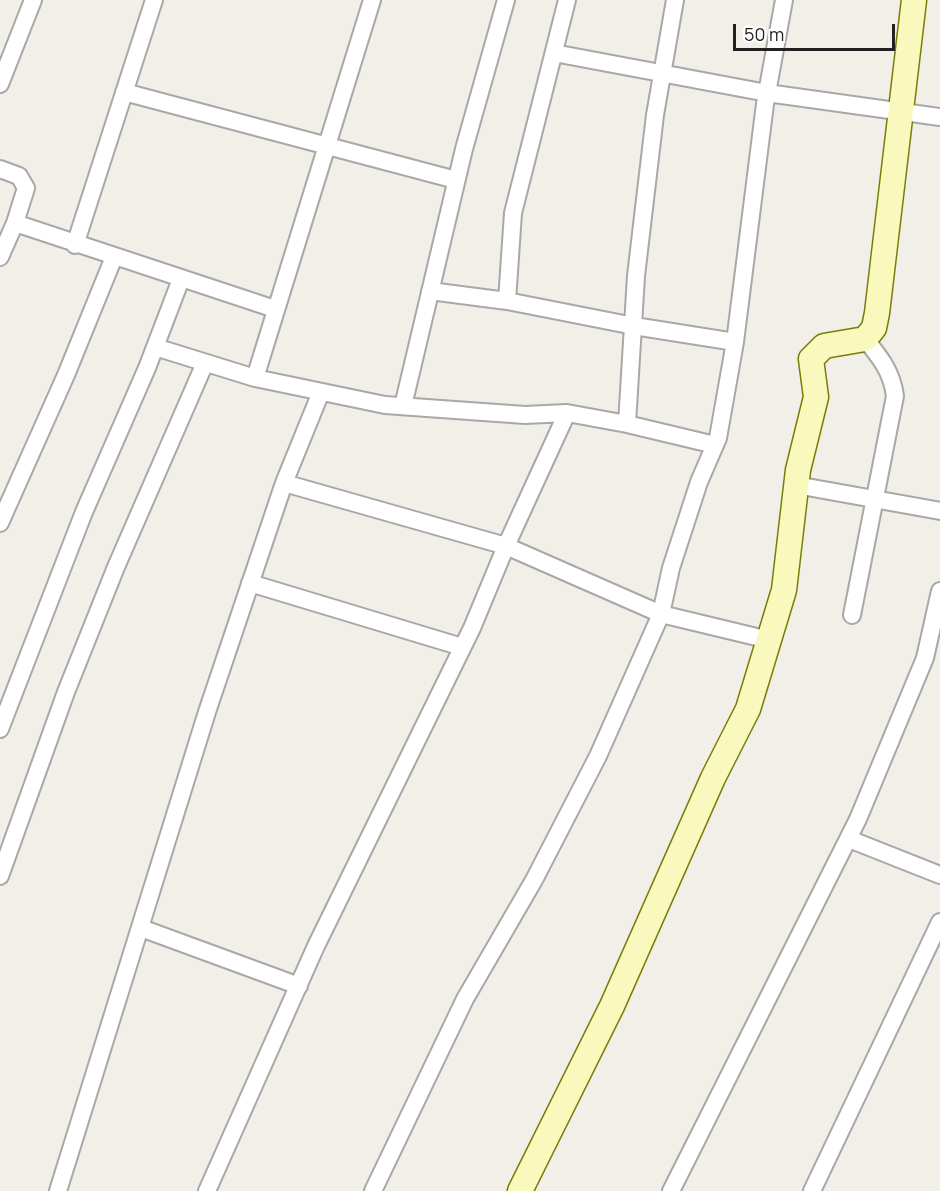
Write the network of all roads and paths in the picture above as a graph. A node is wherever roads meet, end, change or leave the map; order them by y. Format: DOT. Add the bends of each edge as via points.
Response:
graph roads {
  1 [pos="33,0"];
  2 [pos="154,0"];
  3 [pos="506,0"];
  4 [pos="567,0"];
  5 [pos="675,0"];
  6 [pos="784,0"];
  7 [pos="914,0"];
  8 [pos="368,1"];
  9 [pos="554,53"];
  10 [pos="6,55"];
  11 [pos="662,75"];
  12 [pos="0,84"];
  13 [pos="124,92"];
  14 [pos="767,93"];
  15 [pos="900,111"];
  16 [pos="940,117"];
  17 [pos="328,148"];
  18 [pos="0,169"];
  19 [pos="456,180"];
  20 [pos="15,223"];
  21 [pos="75,245"];
  22 [pos="0,257"];
  23 [pos="114,257"];
  24 [pos="180,279"];
  25 [pos="430,291"];
  26 [pos="507,301"];
  27 [pos="275,309"];
  28 [pos="634,326"];
  29 [pos="865,339"];
  30 [pos="735,342"];
  31 [pos="155,347"];
  32 [pos="205,363"];
  33 [pos="255,378"];
  34 [pos="321,392"];
  35 [pos="403,406"];
  36 [pos="567,413"];
  37 [pos="627,424"];
  38 [pos="715,445"];
  39 [pos="284,483"];
  40 [pos="796,485"];
  41 [pos="874,499"];
  42 [pos="940,511"];
  43 [pos="0,523"];
  44 [pos="506,546"];
  45 [pos="250,583"];
  46 [pos="940,591"];
  47 [pos="661,614"];
  48 [pos="852,615"];
  49 [pos="769,640"];
  50 [pos="462,647"];
  51 [pos="0,729"];
  52 [pos="849,839"];
  53 [pos="940,875"];
  54 [pos="0,876"];
  55 [pos="940,922"];
  56 [pos="141,928"];
  57 [pos="299,986"];
  58 [pos="58,1191"];
  59 [pos="207,1191"];
  60 [pos="373,1191"];
  61 [pos="520,1191"];
  62 [pos="672,1191"];
  63 [pos="812,1191"];
  1 -- 10 [label="street"];
  2 -- 13 [label="street"];
  3 -- 19 [label="street"];
  4 -- 9 [label="street"];
  5 -- 11 [label="street"];
  6 -- 14 [label="street"];
  7 -- 15 [label="street"];
  8 -- 17 [label="street"];
  9 -- 11 [label="street"];
  9 -- 26 [label="street" via="513,213"];
  10 -- 12 [label="street"];
  11 -- 14 [label="street"];
  11 -- 28 [label="street" via="636,276"];
  13 -- 17 [label="street"];
  13 -- 21 [label="street"];
  14 -- 15 [label="street"];
  14 -- 30 [label="street"];
  15 -- 16 [label="street"];
  15 -- 29 [label="street" via="884,278 873,328"];
  17 -- 19 [label="street"];
  17 -- 27 [label="street"];
  18 -- 20 [label="street" via="19,176 26,188"];
  19 -- 25 [label="street"];
  20 -- 21 [label="street"];
  20 -- 22 [label="street"];
  21 -- 23 [label="street"];
  23 -- 24 [label="street"];
  23 -- 43 [label="street"];
  24 -- 27 [label="street"];
  24 -- 31 [label="street"];
  25 -- 26 [label="street"];
  25 -- 35 [label="street"];
  26 -- 28 [label="street"];
  27 -- 33 [label="street"];
  28 -- 30 [label="street"];
  28 -- 37 [label="street"];
  29 -- 40 [label="street" via="824,346 811,359 816,397"];
  29 -- 41 [label="street" via="884,362 895,396"];
  30 -- 38 [label="street"];
  31 -- 32 [label="street"];
  31 -- 51 [label="street" via="84,512"];
  32 -- 33 [label="street"];
  32 -- 54 [label="street" via="66,692"];
  33 -- 34 [label="street"];
  34 -- 35 [label="street"];
  34 -- 39 [label="street"];
  35 -- 36 [label="street" via="525,415"];
  36 -- 37 [label="street"];
  36 -- 44 [label="street"];
  37 -- 38 [label="street"];
  38 -- 47 [label="street" via="671,568"];
  39 -- 44 [label="street"];
  39 -- 45 [label="street"];
  40 -- 41 [label="street"];
  40 -- 49 [label="street" via="784,590"];
  41 -- 42 [label="street"];
  41 -- 48 [label="street"];
  44 -- 47 [label="street"];
  44 -- 50 [label="street"];
  45 -- 50 [label="street"];
  45 -- 56 [label="street"];
  46 -- 52 [label="street" via="925,658"];
  47 -- 49 [label="street"];
  47 -- 60 [label="street" via="598,756 534,880 465,999"];
  49 -- 61 [label="street" via="748,709 712,778 612,1006"];
  50 -- 57 [label="street"];
  52 -- 53 [label="street"];
  52 -- 62 [label="street"];
  55 -- 63 [label="street"];
  56 -- 57 [label="street"];
  56 -- 58 [label="street"];
  57 -- 59 [label="street"];
}
